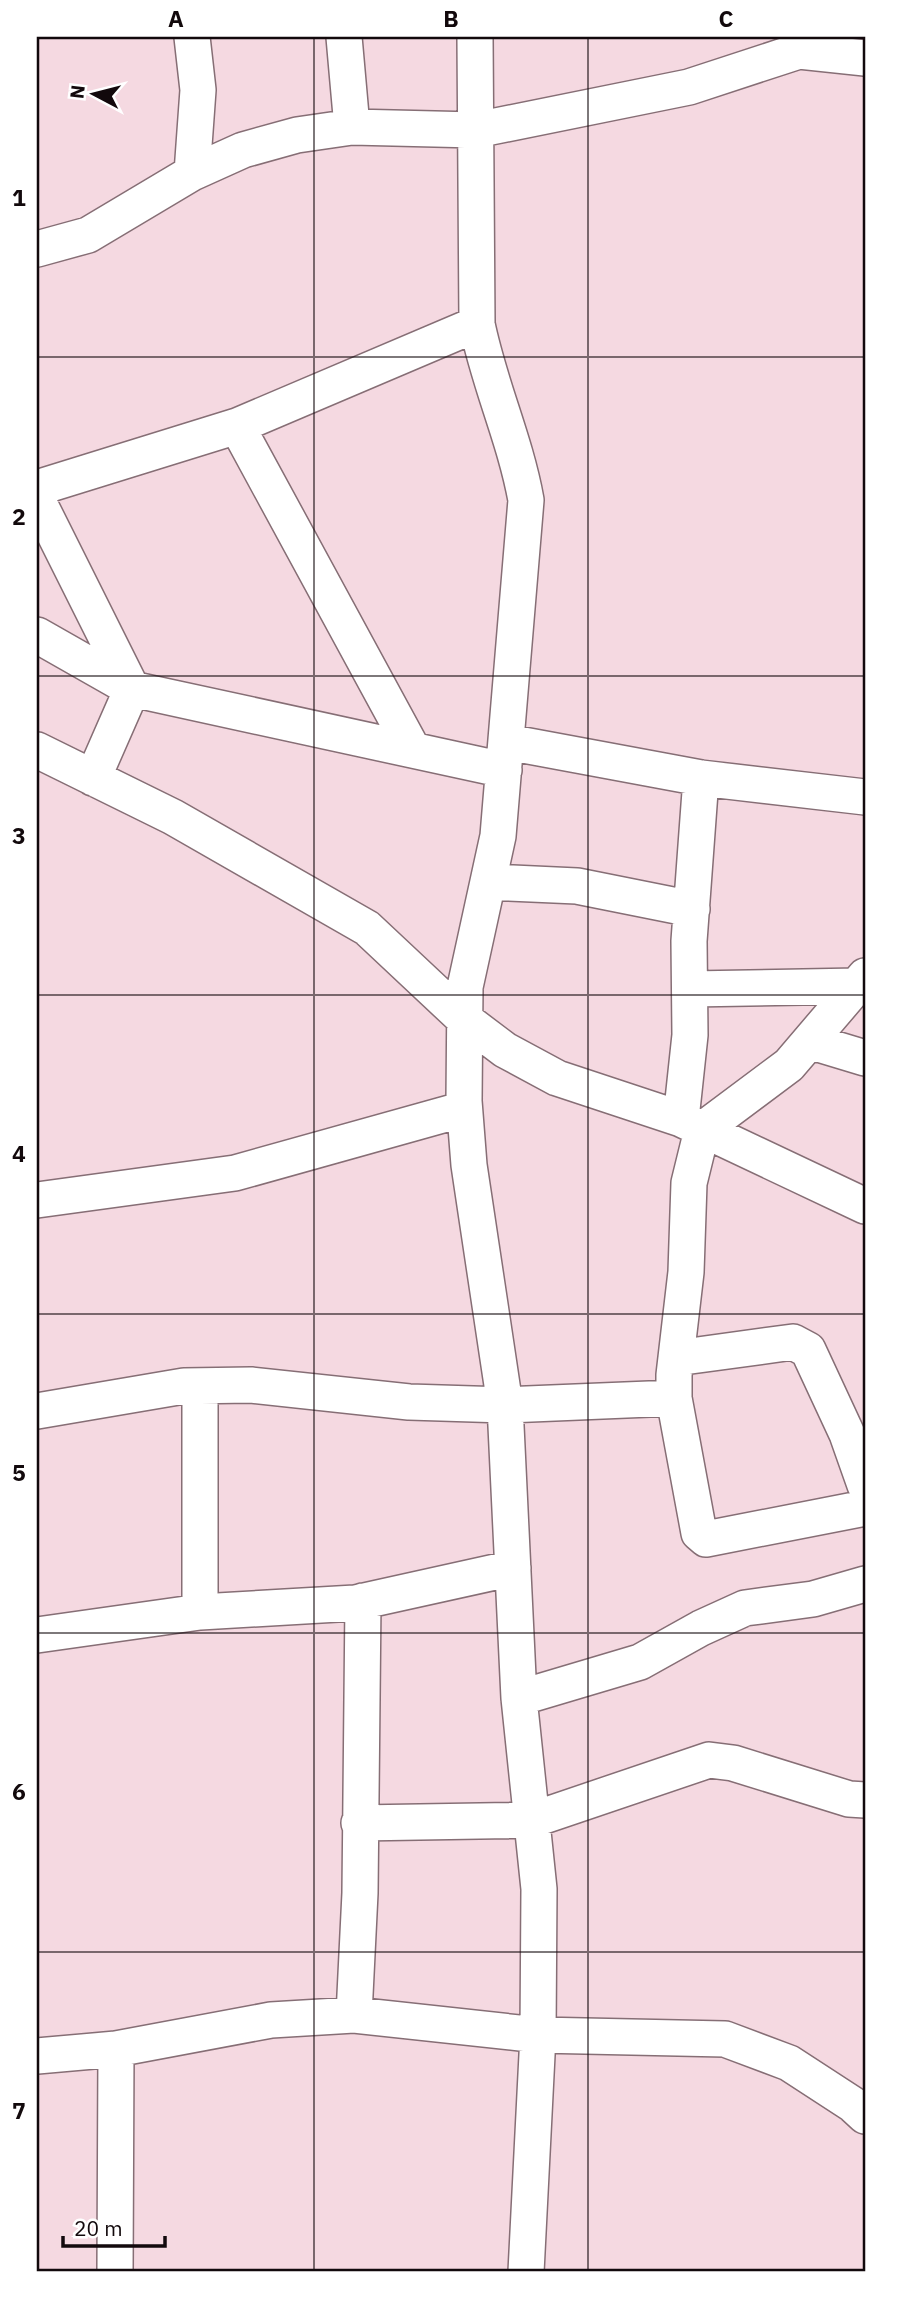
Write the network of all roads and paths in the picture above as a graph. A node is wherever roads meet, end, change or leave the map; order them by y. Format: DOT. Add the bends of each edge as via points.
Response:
graph roads {
  1 [pos="192,37"];
  2 [pos="344,37"];
  3 [pos="475,37"];
  4 [pos="865,58"];
  5 [pos="352,127"];
  6 [pos="476,130"];
  7 [pos="192,173"];
  8 [pos="37,249"];
  9 [pos="477,324"];
  10 [pos="237,426"];
  11 [pos="37,488"];
  12 [pos="37,499"];
  13 [pos="37,635"];
  14 [pos="132,689"];
  15 [pos="37,750"];
  16 [pos="413,750"];
  17 [pos="505,756"];
  18 [pos="93,778"];
  19 [pos="701,778"];
  20 [pos="865,797"];
  21 [pos="489,882"];
  22 [pos="692,909"];
  23 [pos="861,981"];
  24 [pos="690,989"];
  25 [pos="464,1019"];
  26 [pos="812,1042"];
  27 [pos="865,1058"];
  28 [pos="464,1109"];
  29 [pos="691,1124"];
  30 [pos="37,1200"];
  31 [pos="865,1206"];
  32 [pos="676,1358"];
  33 [pos="200,1386"];
  34 [pos="674,1398"];
  35 [pos="505,1405"];
  36 [pos="37,1410"];
  37 [pos="856,1431"];
  38 [pos="865,1485"];
  39 [pos="865,1508"];
  40 [pos="513,1568"];
  41 [pos="865,1584"];
  42 [pos="363,1601"];
  43 [pos="200,1612"];
  44 [pos="37,1635"];
  45 [pos="519,1698"];
  46 [pos="865,1800"];
  47 [pos="531,1820"];
  48 [pos="359,1824"];
  49 [pos="354,2015"];
  50 [pos="538,2035"];
  51 [pos="116,2049"];
  52 [pos="37,2056"];
  53 [pos="865,2116"];
  54 [pos="116,2272"];
  55 [pos="526,2272"];
  1 -- 7 [label="street" via="198,90"];
  2 -- 5 [label="street"];
  3 -- 6 [label="street"];
  4 -- 6 [label="street" via="799,51 689,87"];
  5 -- 6 [label="street"];
  5 -- 7 [label="street" via="243,150"];
  6 -- 9 [label="street"];
  7 -- 8 [label="street" via="88,235"];
  9 -- 10 [label="street"];
  9 -- 17 [label="street" via="526,500"];
  10 -- 11 [label="street"];
  10 -- 16 [label="street"];
  12 -- 14 [label="street"];
  13 -- 14 [label="street"];
  14 -- 16 [label="street"];
  14 -- 18 [label="street"];
  15 -- 18 [label="street"];
  16 -- 17 [label="street"];
  17 -- 19 [label="street"];
  17 -- 21 [label="street"];
  18 -- 25 [label="street" via="173,817 367,928"];
  19 -- 20 [label="street"];
  19 -- 22 [label="street"];
  21 -- 22 [label="street" via="577,886"];
  21 -- 25 [label="street" via="465,987"];
  22 -- 24 [label="street"];
  23 -- 24 [label="street"];
  23 -- 26 [label="street"];
  24 -- 29 [label="street"];
  25 -- 28 [label="street"];
  25 -- 29 [label="street" via="505,1050 557,1078"];
  26 -- 27 [label="street"];
  26 -- 29 [label="street" via="789,1065"];
  28 -- 30 [label="street" via="235,1173"];
  28 -- 35 [label="street"];
  29 -- 31 [label="street"];
  29 -- 32 [label="street" via="686,1272"];
  32 -- 34 [label="street"];
  32 -- 37 [label="street" via="793,1342 803,1346"];
  33 -- 35 [label="street" via="251,1385 409,1402"];
  33 -- 36 [label="street"];
  33 -- 43 [label="street"];
  34 -- 35 [label="street"];
  34 -- 39 [label="street" via="699,1533 706,1539"];
  35 -- 40 [label="street"];
  37 -- 38 [label="street"];
  40 -- 42 [label="street"];
  40 -- 45 [label="street"];
  41 -- 45 [label="street" via="813,1599 745,1608 640,1661"];
  42 -- 43 [label="street"];
  42 -- 48 [label="street"];
  43 -- 44 [label="street"];
  45 -- 47 [label="street"];
  46 -- 47 [label="street" via="709,1760"];
  47 -- 48 [label="street"];
  47 -- 50 [label="street" via="539,1889"];
  48 -- 49 [label="street"];
  49 -- 50 [label="street"];
  49 -- 51 [label="street" via="271,2020"];
  50 -- 53 [label="street" via="725,2039 789,2063"];
  50 -- 55 [label="street"];
  51 -- 52 [label="street"];
  51 -- 54 [label="street"];
}
